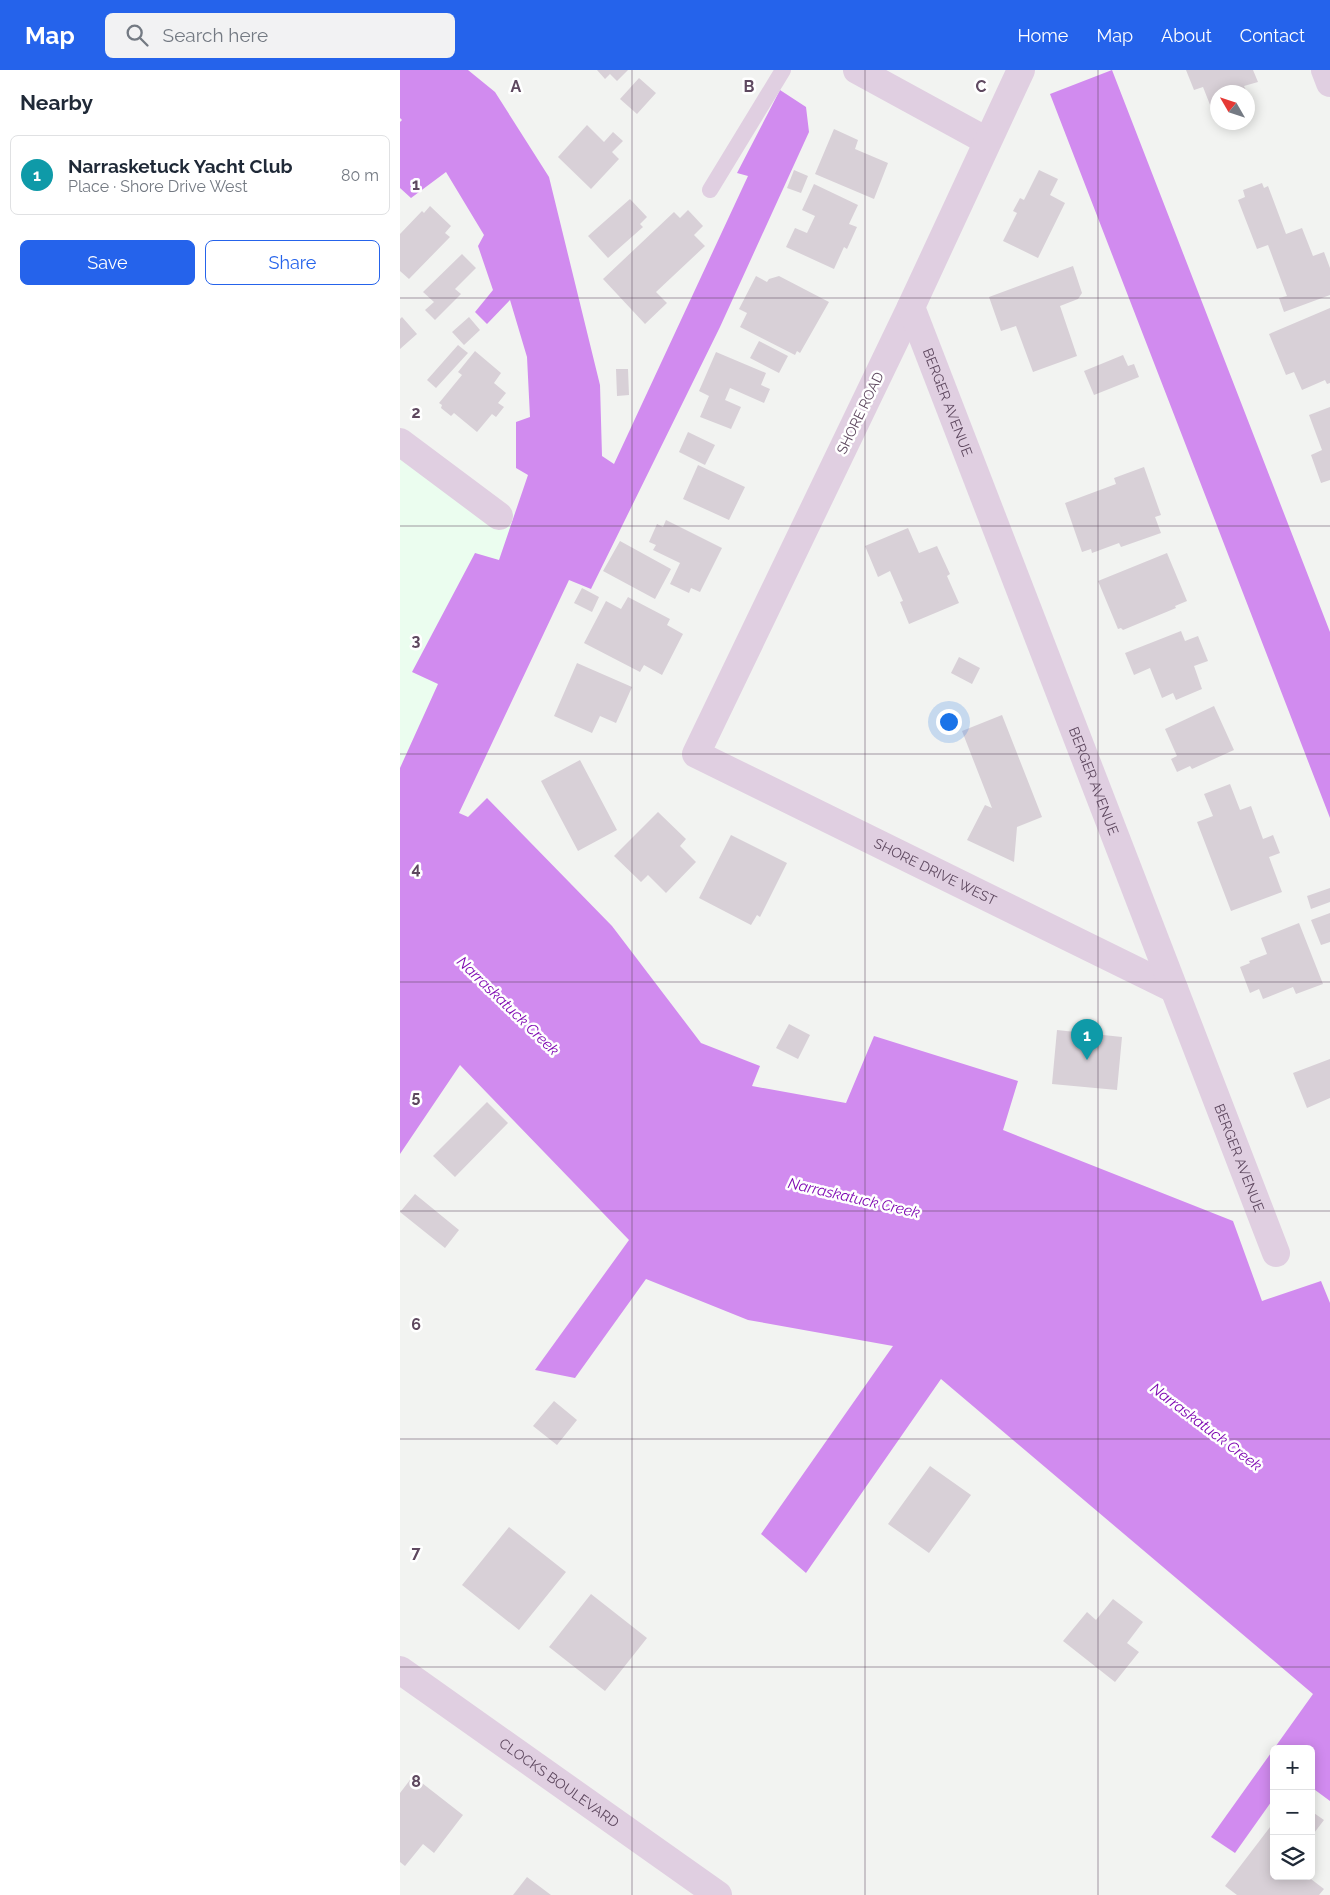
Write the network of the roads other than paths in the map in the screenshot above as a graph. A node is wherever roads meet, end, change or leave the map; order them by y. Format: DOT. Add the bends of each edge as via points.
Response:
graph roads {
  1 [pos="782,70"];
  2 [pos="857,70"];
  3 [pos="1021,70"];
  4 [pos="1325,70"];
  5 [pos="1330,83"];
  6 [pos="987,142"];
  7 [pos="710,190"];
  8 [pos="912,307"];
  9 [pos="400,442"];
  10 [pos="499,516"];
  11 [pos="696,754"];
  12 [pos="1174,989"];
  13 [pos="1276,1253"];
  14 [pos="400,1671"];
  15 [pos="718,1895"];
  1 -- 7 [label="lane"];
  2 -- 6 [label="street"];
  3 -- 6 [label="street, SHORE ROAD"];
  4 -- 5 [label="street"];
  6 -- 8 [label="street, SHORE ROAD"];
  8 -- 11 [label="street, SHORE ROAD"];
  8 -- 12 [label="street, BERGER AVENUE"];
  9 -- 10 [label="street"];
  11 -- 12 [label="street, SHORE DRIVE WEST"];
  12 -- 13 [label="street, BERGER AVENUE"];
  14 -- 15 [label="street, CLOCKS BOULEVARD"];
}
